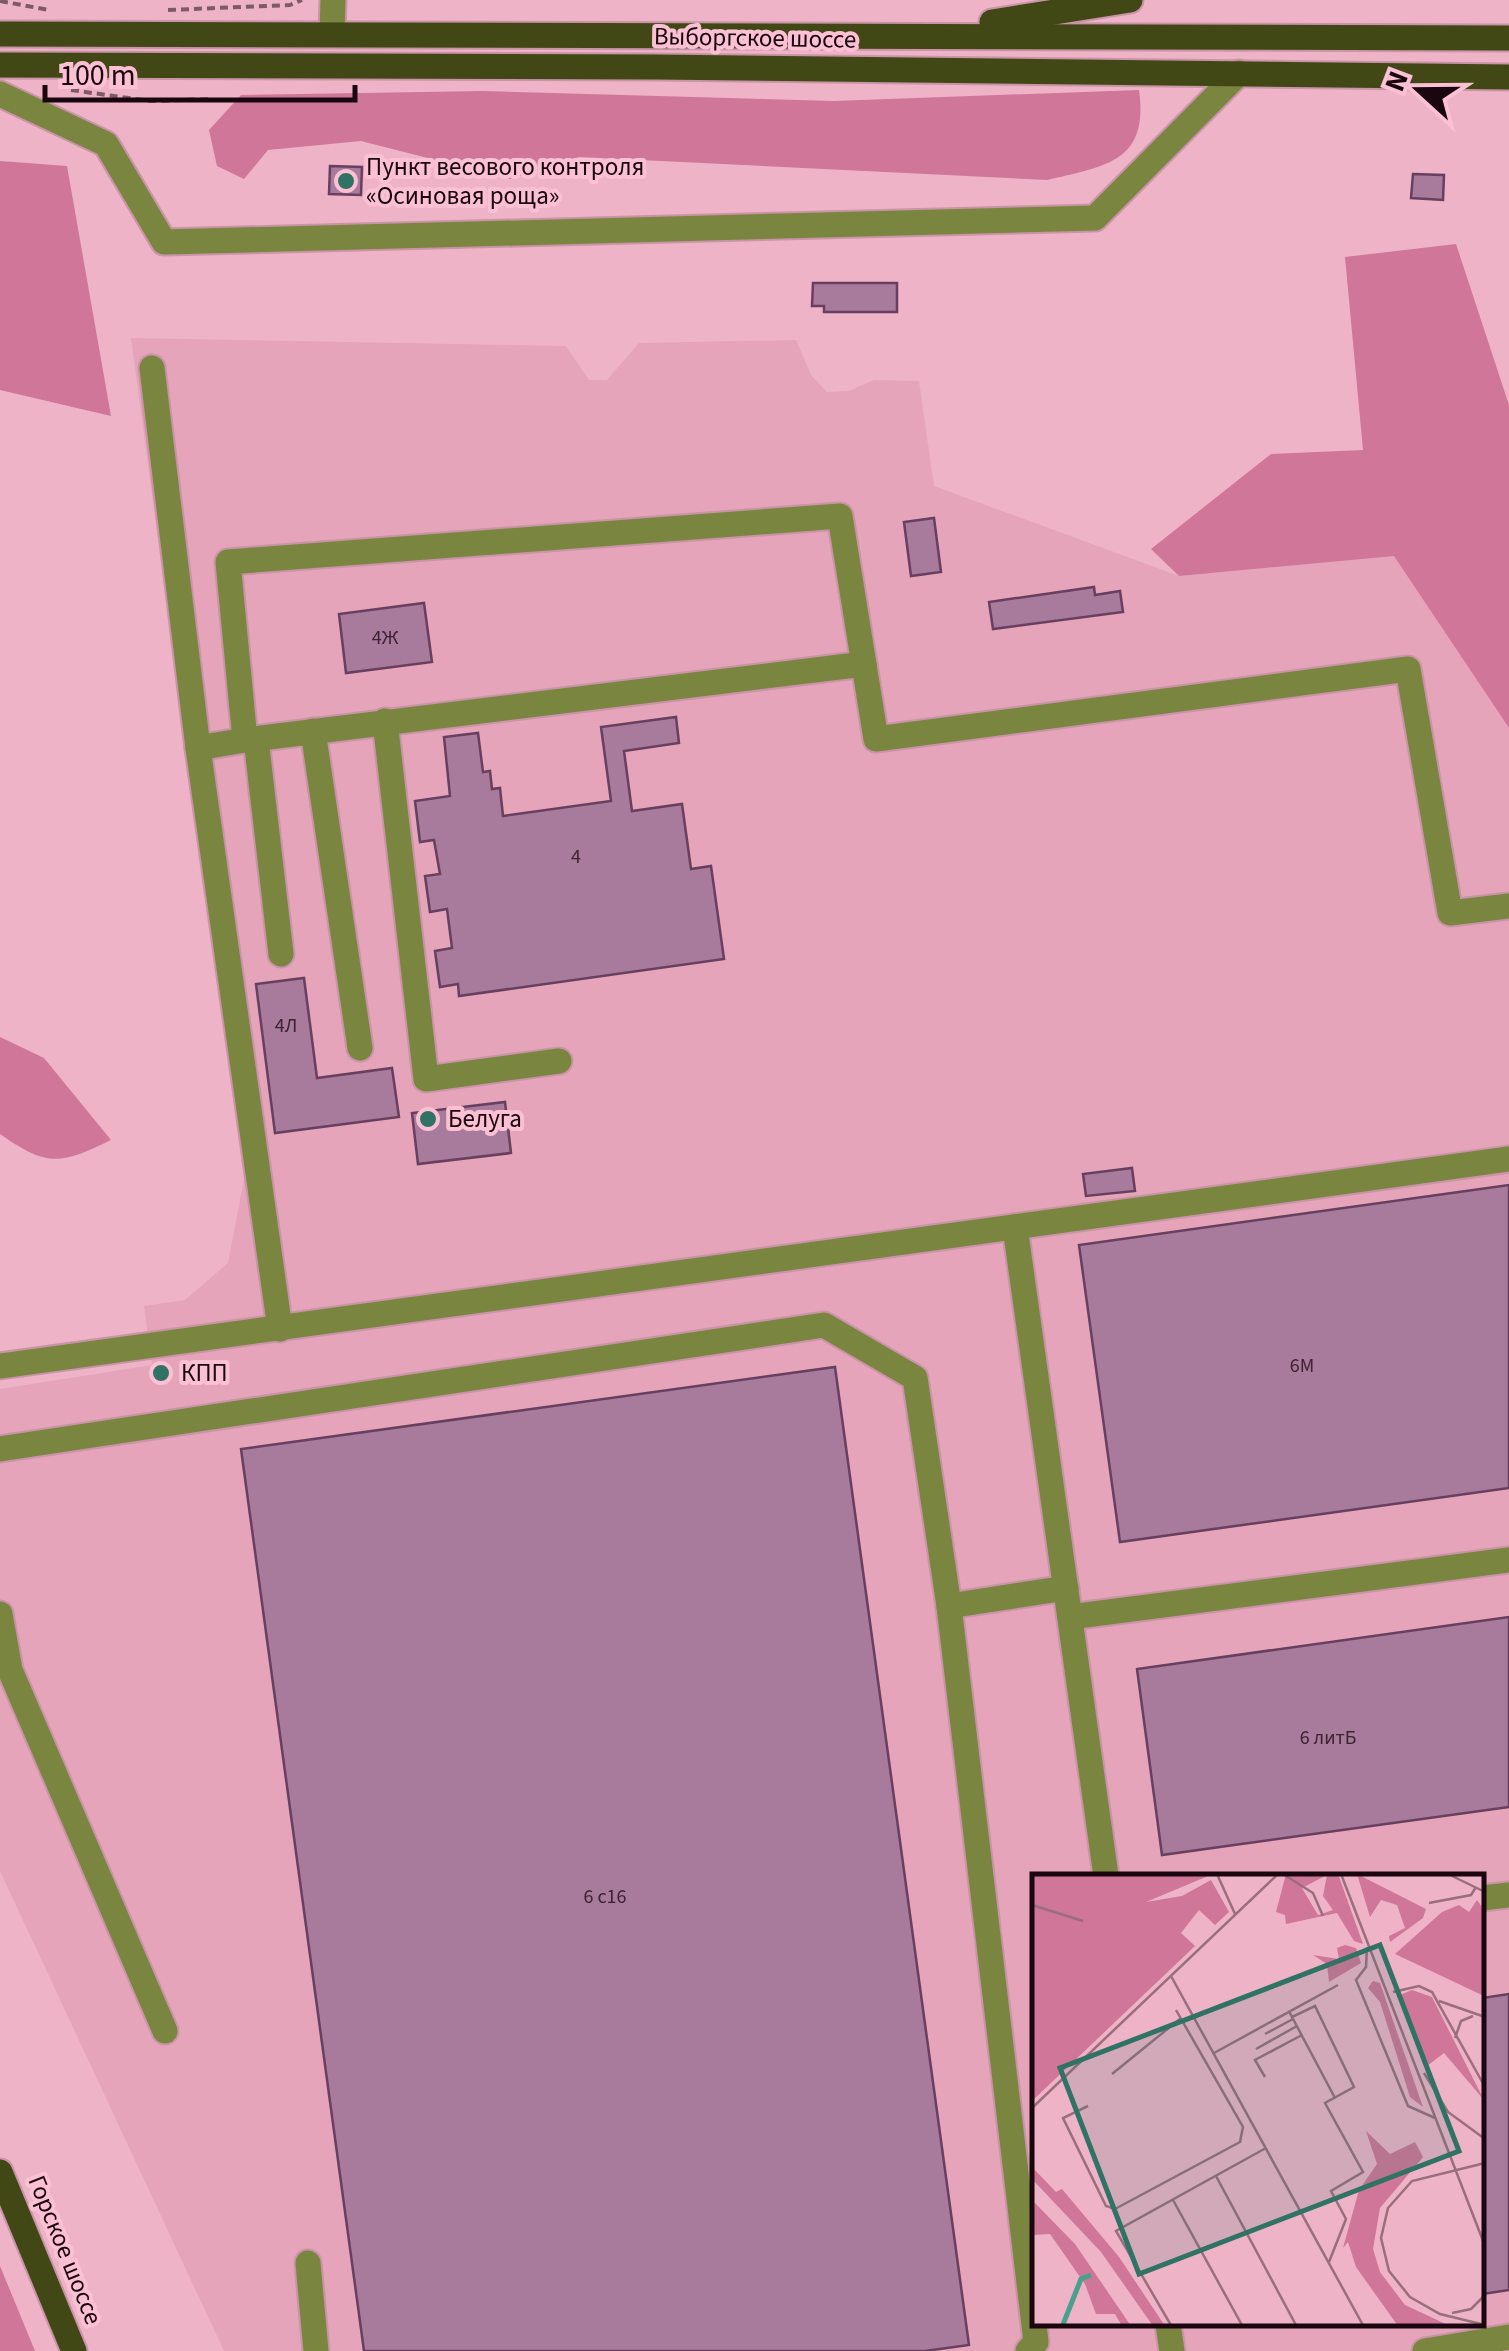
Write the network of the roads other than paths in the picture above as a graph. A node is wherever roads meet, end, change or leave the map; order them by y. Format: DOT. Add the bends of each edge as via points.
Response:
graph roads {
  1 [pos="333,0"];
  2 [pos="1130,0"];
  3 [pos="924,33"];
  4 [pos="0,34"];
  5 [pos="332,34"];
  6 [pos="1509,38"];
  7 [pos="0,65"];
  8 [pos="1239,72"];
  9 [pos="1509,77"];
  10 [pos="0,94"];
  11 [pos="152,368"];
  12 [pos="864,664"];
  13 [pos="384,721"];
  14 [pos="313,731"];
  15 [pos="251,740"];
  16 [pos="198,748"];
  17 [pos="1509,906"];
  18 [pos="282,954"];
  19 [pos="360,1048"];
  20 [pos="559,1060"];
  21 [pos="1509,1160"];
  22 [pos="1015,1227"];
  23 [pos="280,1329"];
  24 [pos="0,1366"];
  25 [pos="0,1449"];
  26 [pos="1509,1560"];
  27 [pos="1066,1588"];
  28 [pos="948,1606"];
  29 [pos="0,1614"];
  30 [pos="1070,1617"];
  31 [pos="1106,1874"];
  32 [pos="1509,1894"];
  33 [pos="1484,1898"];
  34 [pos="165,2031"];
  35 [pos="0,2172"];
  36 [pos="308,2263"];
  37 [pos="1032,2309"];
  38 [pos="1034,2326"];
  39 [pos="1168,2326"];
  40 [pos="1509,2337"];
  41 [pos="74,2351"];
  42 [pos="316,2351"];
  43 [pos="1028,2351"];
  44 [pos="1172,2351"];
  45 [pos="1425,2351"];
  1 -- 5 [label="street"];
  2 -- 3 [label="main road"];
  3 -- 5 [label="main road, Выборгское шоссе"];
  3 -- 6 [label="main road, Выборгское шоссе"];
  4 -- 5 [label="main road, Выборгское шоссе"];
  7 -- 8 [label="main road, Выборгское шоссе"];
  8 -- 9 [label="main road, Выборгское шоссе"];
  8 -- 10 [label="street" via="1096,218 164,242 106,144"];
  11 -- 16 [label="street"];
  12 -- 13 [label="street"];
  12 -- 15 [label="street" via="840,516 228,562"];
  12 -- 17 [label="street" via="876,739 1408,669 1450,913"];
  13 -- 14 [label="street"];
  13 -- 20 [label="street" via="426,1079"];
  14 -- 15 [label="street"];
  14 -- 19 [label="street"];
  15 -- 16 [label="street"];
  15 -- 18 [label="street"];
  16 -- 23 [label="street"];
  21 -- 22 [label="street"];
  22 -- 23 [label="street"];
  22 -- 27 [label="street"];
  23 -- 24 [label="street"];
  25 -- 28 [label="street" via="824,1325 914,1378"];
  26 -- 30 [label="street"];
  27 -- 28 [label="street"];
  27 -- 30 [label="street"];
  28 -- 37 [label="street"];
  29 -- 34 [label="street" via="10,1670"];
  30 -- 31 [label="street"];
  32 -- 33 [label="street"];
  35 -- 41 [label="main road, Горское шоссе"];
  36 -- 42 [label="street"];
  38 -- 43 [label="street" via="1036,2342"];
  39 -- 44 [label="street"];
  40 -- 45 [label="street"];
}
